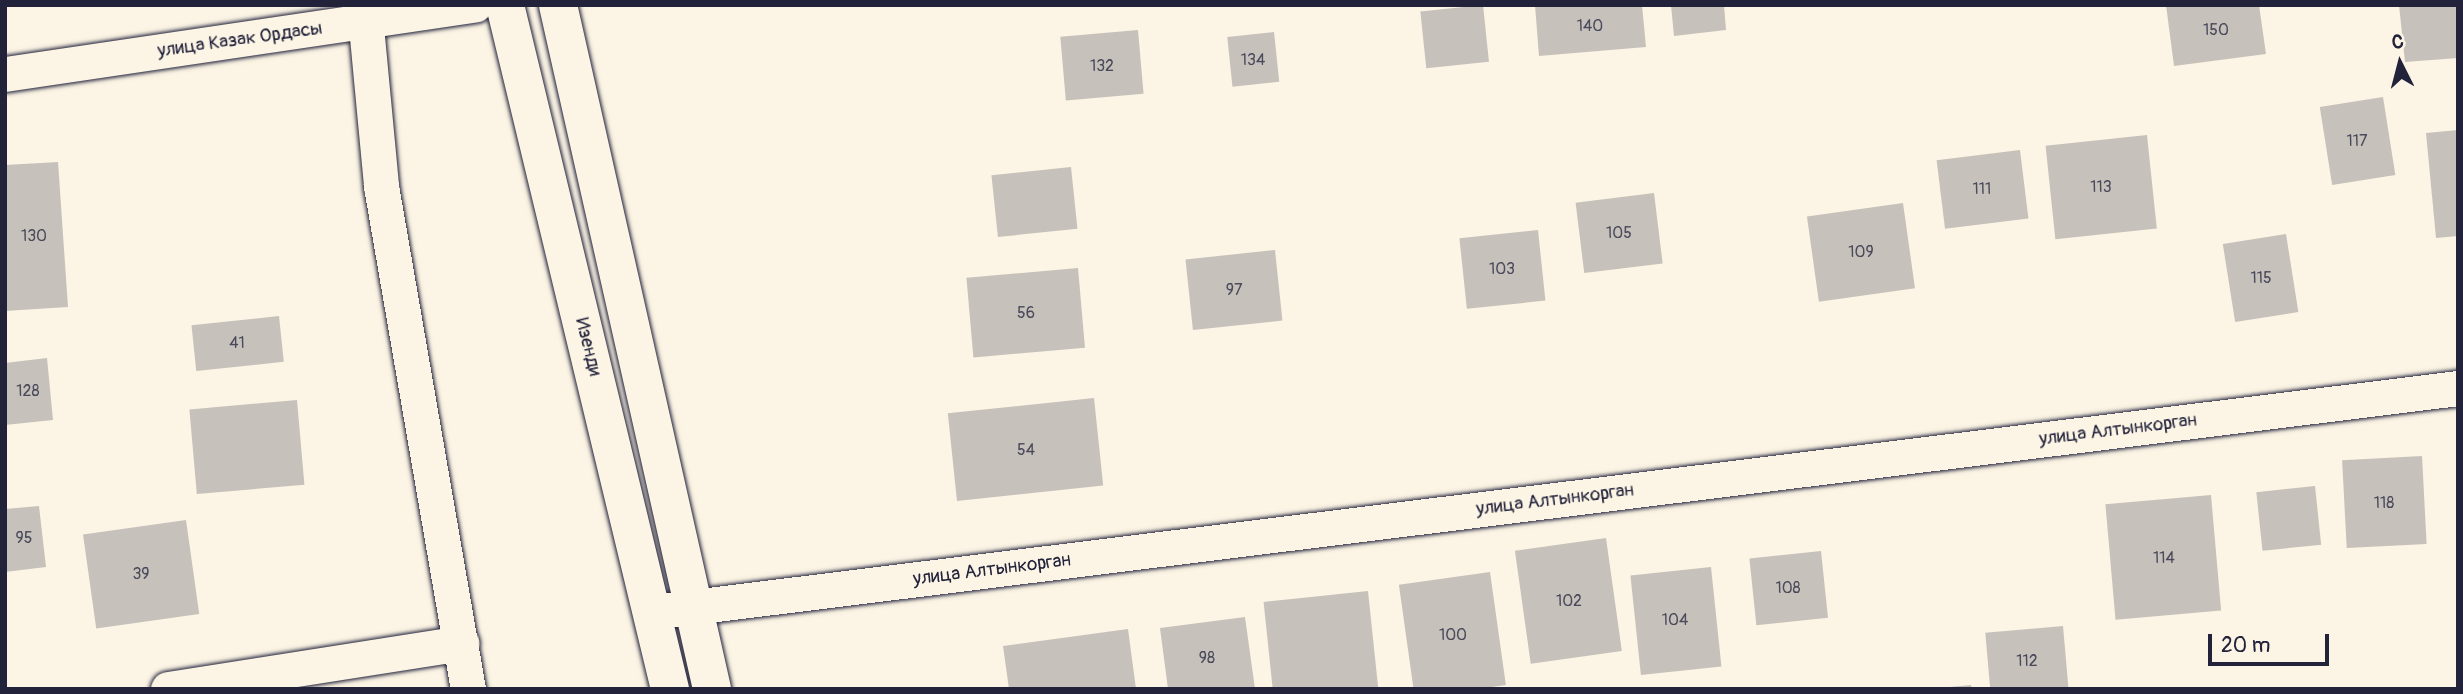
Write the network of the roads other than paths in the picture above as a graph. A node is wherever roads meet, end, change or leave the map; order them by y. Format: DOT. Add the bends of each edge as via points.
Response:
graph roads {
  1 [pos="475,5"];
  2 [pos="505,5"];
  3 [pos="558,5"];
  4 [pos="365,13"];
  5 [pos="5,74"];
  6 [pos="2458,388"];
  7 [pos="693,607"];
  8 [pos="652,612"];
  9 [pos="461,643"];
  10 [pos="168,689"];
  11 [pos="468,689"];
  12 [pos="670,689"];
  13 [pos="712,689"];
  1 -- 4 [label="street, улица Казак Ордасы"];
  2 -- 8 [label="street, Изенди"];
  3 -- 7 [label="street"];
  4 -- 5 [label="street, улица Казак Ордасы"];
  4 -- 9 [label="street" via="381,186"];
  6 -- 7 [label="street, улица Алтынкорган"];
  7 -- 8 [label="street, улица Алтынкорган"];
  7 -- 13 [label="street"];
  8 -- 12 [label="street, Изенди"];
  9 -- 10 [label="street"];
  9 -- 11 [label="street"];
}
